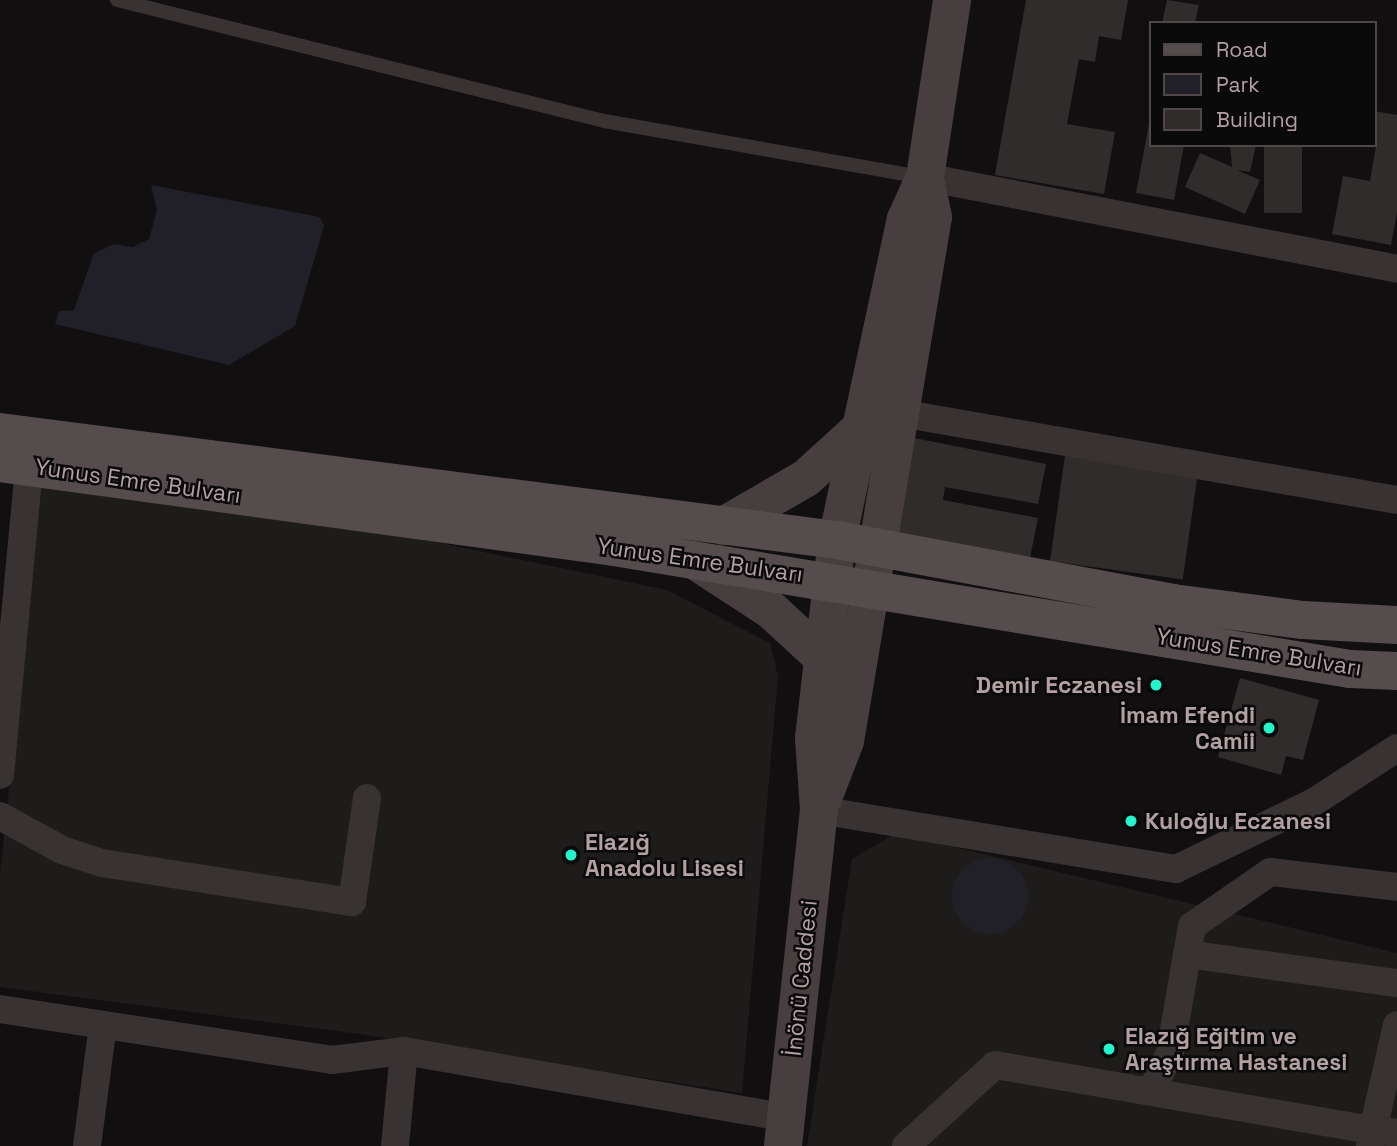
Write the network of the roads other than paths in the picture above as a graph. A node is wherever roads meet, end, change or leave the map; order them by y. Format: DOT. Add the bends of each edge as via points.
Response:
graph roads {
  1 [pos="117,0"];
  2 [pos="952,0"];
  3 [pos="925,177"];
  4 [pos="1397,269"];
  5 [pos="900,413"];
  6 [pos="861,428"];
  7 [pos="0,432"];
  8 [pos="14,465"];
  9 [pos="1397,500"];
  10 [pos="723,526"];
  11 [pos="837,540"];
  12 [pos="875,546"];
  13 [pos="691,558"];
  14 [pos="832,579"];
  15 [pos="869,586"];
  16 [pos="7,616"];
  17 [pos="1397,625"];
  18 [pos="823,658"];
  19 [pos="1397,671"];
  20 [pos="1397,748"];
  21 [pos="0,773"];
  22 [pos="367,798"];
  23 [pos="819,810"];
  24 [pos="0,816"];
  25 [pos="1397,887"];
  26 [pos="1187,954"];
  27 [pos="1397,983"];
  28 [pos="0,1009"];
  29 [pos="103,1025"];
  30 [pos="1397,1025"];
  31 [pos="404,1051"];
  32 [pos="1151,1091"];
  33 [pos="785,1132"];
  34 [pos="1380,1137"];
  35 [pos="87,1146"];
  36 [pos="395,1146"];
  37 [pos="906,1146"];
  1 -- 3 [label="lane" via="604,121"];
  2 -- 3 [label="main road"];
  3 -- 4 [label="street"];
  3 -- 5 [label="main road, İnönü Caddesi" via="933,217"];
  3 -- 6 [label="main road, İnönü Caddesi" via="906,219"];
  5 -- 9 [label="street"];
  5 -- 12 [label="main road, İnönü Caddesi"];
  6 -- 10 [label="main road" via="806,478"];
  6 -- 11 [label="main road, İnönü Caddesi"];
  7 -- 10 [label="main road, Yunus Emre Bulvarı" via="171,450"];
  8 -- 13 [label="main road, Yunus Emre Bulvarı"];
  8 -- 16 [label="street"];
  10 -- 11 [label="main road, Yunus Emre Bulvarı"];
  11 -- 12 [label="main road, Yunus Emre Bulvarı"];
  11 -- 14 [label="main road, İnönü Caddesi"];
  12 -- 15 [label="main road, İnönü Caddesi"];
  12 -- 17 [label="main road, Yunus Emre Bulvarı" via="1173,603 1303,620"];
  13 -- 14 [label="main road, Yunus Emre Bulvarı"];
  13 -- 18 [label="main road" via="746,591"];
  14 -- 15 [label="main road, Yunus Emre Bulvarı"];
  14 -- 18 [label="main road, İnönü Caddesi"];
  15 -- 19 [label="main road, Yunus Emre Bulvarı" via="1350,669"];
  15 -- 23 [label="main road, İnönü Caddesi" via="845,741"];
  16 -- 21 [label="street"];
  18 -- 23 [label="main road, İnönü Caddesi" via="814,738"];
  20 -- 23 [label="street" via="1314,802 1176,869"];
  22 -- 24 [label="street" via="352,902 102,863 62,850"];
  23 -- 33 [label="main road, İnönü Caddesi"];
  25 -- 26 [label="street" via="1270,872 1192,926"];
  26 -- 27 [label="street"];
  26 -- 32 [label="street" via="1170,1053"];
  28 -- 29 [label="street"];
  29 -- 31 [label="street" via="332,1060"];
  29 -- 35 [label="street"];
  30 -- 34 [label="street"];
  31 -- 33 [label="street"];
  31 -- 36 [label="street"];
  32 -- 34 [label="street"];
  32 -- 37 [label="street" via="995,1065"];
}
